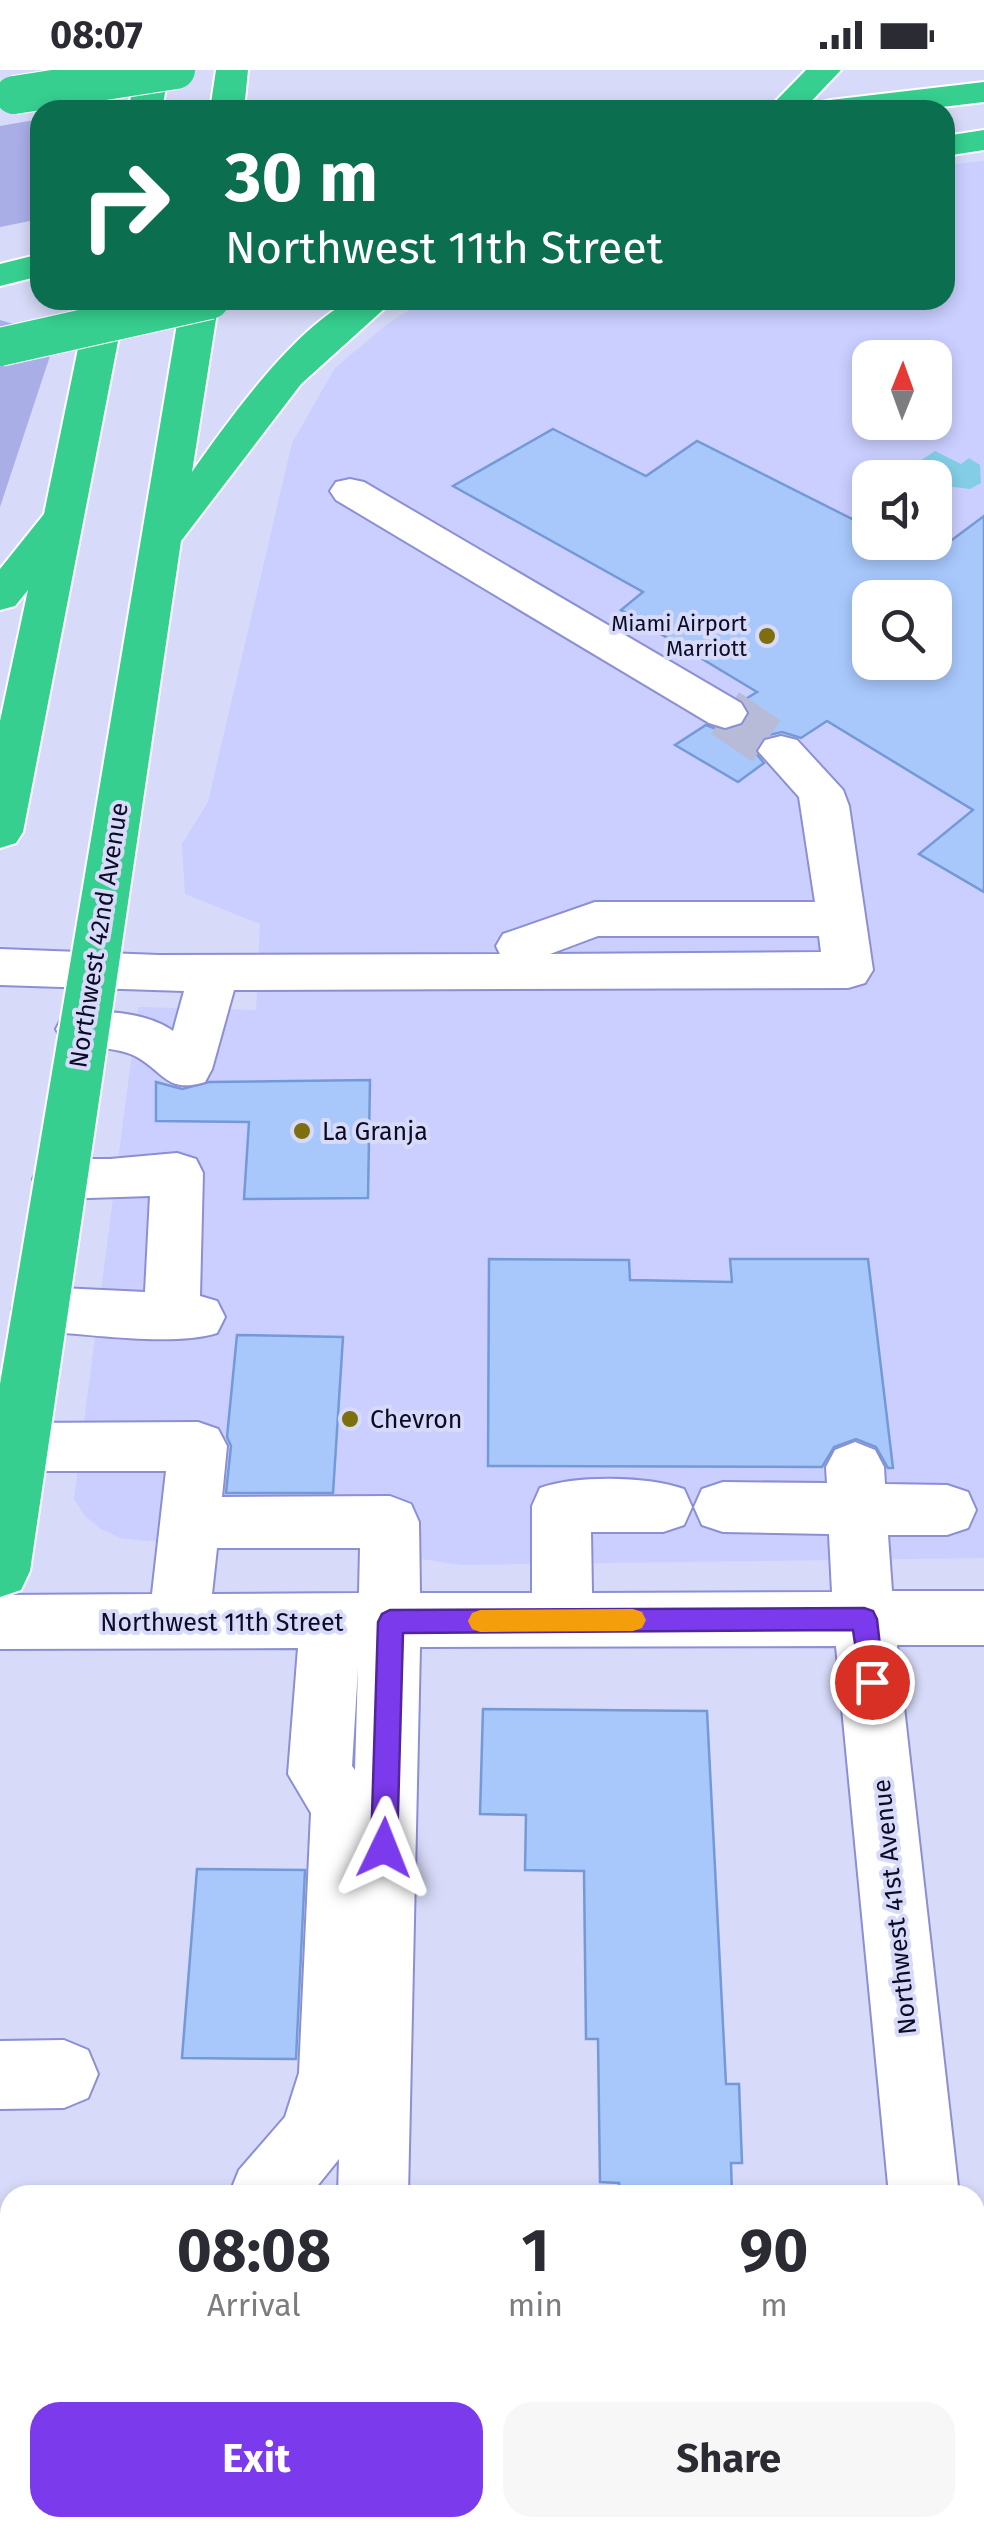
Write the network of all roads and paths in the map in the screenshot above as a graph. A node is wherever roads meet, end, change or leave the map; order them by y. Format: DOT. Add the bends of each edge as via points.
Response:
graph roads {
  1 [pos="153,70"];
  2 [pos="176,70"];
  3 [pos="232,70"];
  4 [pos="825,70"];
  5 [pos="984,92"];
  6 [pos="7,96"];
  7 [pos="147,100"];
  8 [pos="228,100"];
  9 [pos="794,100"];
  10 [pos="916,100"];
  11 [pos="984,140"];
  12 [pos="955,144"];
  13 [pos="30,254"];
  14 [pos="0,260"];
  15 [pos="30,268"];
  16 [pos="0,275"];
  17 [pos="105,310"];
  18 [pos="165,310"];
  19 [pos="199,310"];
  20 [pos="362,310"];
  21 [pos="0,347"];
  22 [pos="350,490"];
  23 [pos="65,512"];
  24 [pos="164,542"];
  25 [pos="0,597"];
  26 [pos="725,713"];
  27 [pos="781,751"];
  28 [pos="0,832"];
  29 [pos="843,929"];
  30 [pos="0,967"];
  31 [pos="91,970"];
  32 [pos="384,972"];
  33 [pos="214,973"];
  34 [pos="82,1029"];
  35 [pos="59,1179"];
  36 [pos="40,1309"];
  37 [pos="18,1448"];
  38 [pos="856,1488"];
  39 [pos="663,1506"];
  40 [pos="723,1508"];
  41 [pos="947,1510"];
  42 [pos="190,1523"];
  43 [pos="0,1570"];
  44 [pos="984,1618"];
  45 [pos="864,1619"];
  46 [pos="562,1620"];
  47 [pos="0,1622"];
  48 [pos="179,1622"];
  49 [pos="361,1622"];
  50 [pos="273,2185"];
  51 [pos="373,2185"];
  52 [pos="923,2185"];
  1 -- 7 [label="highway"];
  2 -- 6 [label="highway, bridge"];
  3 -- 8 [label="highway"];
  4 -- 9 [label="highway"];
  5 -- 10 [label="highway"];
  11 -- 12 [label="highway"];
  13 -- 14 [label="highway"];
  15 -- 16 [label="highway"];
  17 -- 23 [label="highway"];
  18 -- 21 [label="highway, bridge"];
  19 -- 24 [label="highway, Northwest 42nd Avenue"];
  20 -- 24 [label="highway" via="267,395"];
  22 -- 26 [label="street"];
  23 -- 25 [label="highway"];
  23 -- 28 [label="highway"];
  24 -- 31 [label="highway, Northwest 42nd Avenue"];
  27 -- 29 [label="street" via="820,790 826,806"];
  29 -- 32 [label="street"];
  29 -- 32 [label="street" via="520,946"];
  30 -- 31 [label="street"];
  31 -- 33 [label="street"];
  31 -- 34 [label="highway, Northwest 42nd Avenue"];
  32 -- 33 [label="street"];
  33 -- 34 [label="street" via="187,1069 146,1038"];
  34 -- 35 [label="highway, Northwest 42nd Avenue"];
  35 -- 36 [label="highway, Northwest 42nd Avenue"];
  35 -- 36 [label="street" via="177,1173 184,1317"];
  36 -- 37 [label="highway, Northwest 42nd Avenue"];
  37 -- 42 [label="street" via="198,1446"];
  37 -- 43 [label="highway, Northwest 42nd Avenue"];
  38 -- 40 [label="street"];
  38 -- 41 [label="street"];
  38 -- 45 [label="street, Northwest 41st Avenue"];
  39 -- 46 [label="street" via="561,1486"];
  42 -- 48 [label="street"];
  42 -- 49 [label="street" via="390,1522"];
  44 -- 45 [label="street, Northwest 11th Street"];
  45 -- 46 [label="street, Northwest 11th Street"];
  45 -- 52 [label="street, Northwest 41st Avenue"];
  46 -- 49 [label="street, Northwest 11th Street"];
  47 -- 48 [label="street, Northwest 11th Street"];
  48 -- 49 [label="street, Northwest 11th Street"];
  49 -- 50 [label="street" via="320,1774 343,1806 333,2073 314,2138"];
  49 -- 51 [label="street"];
}
